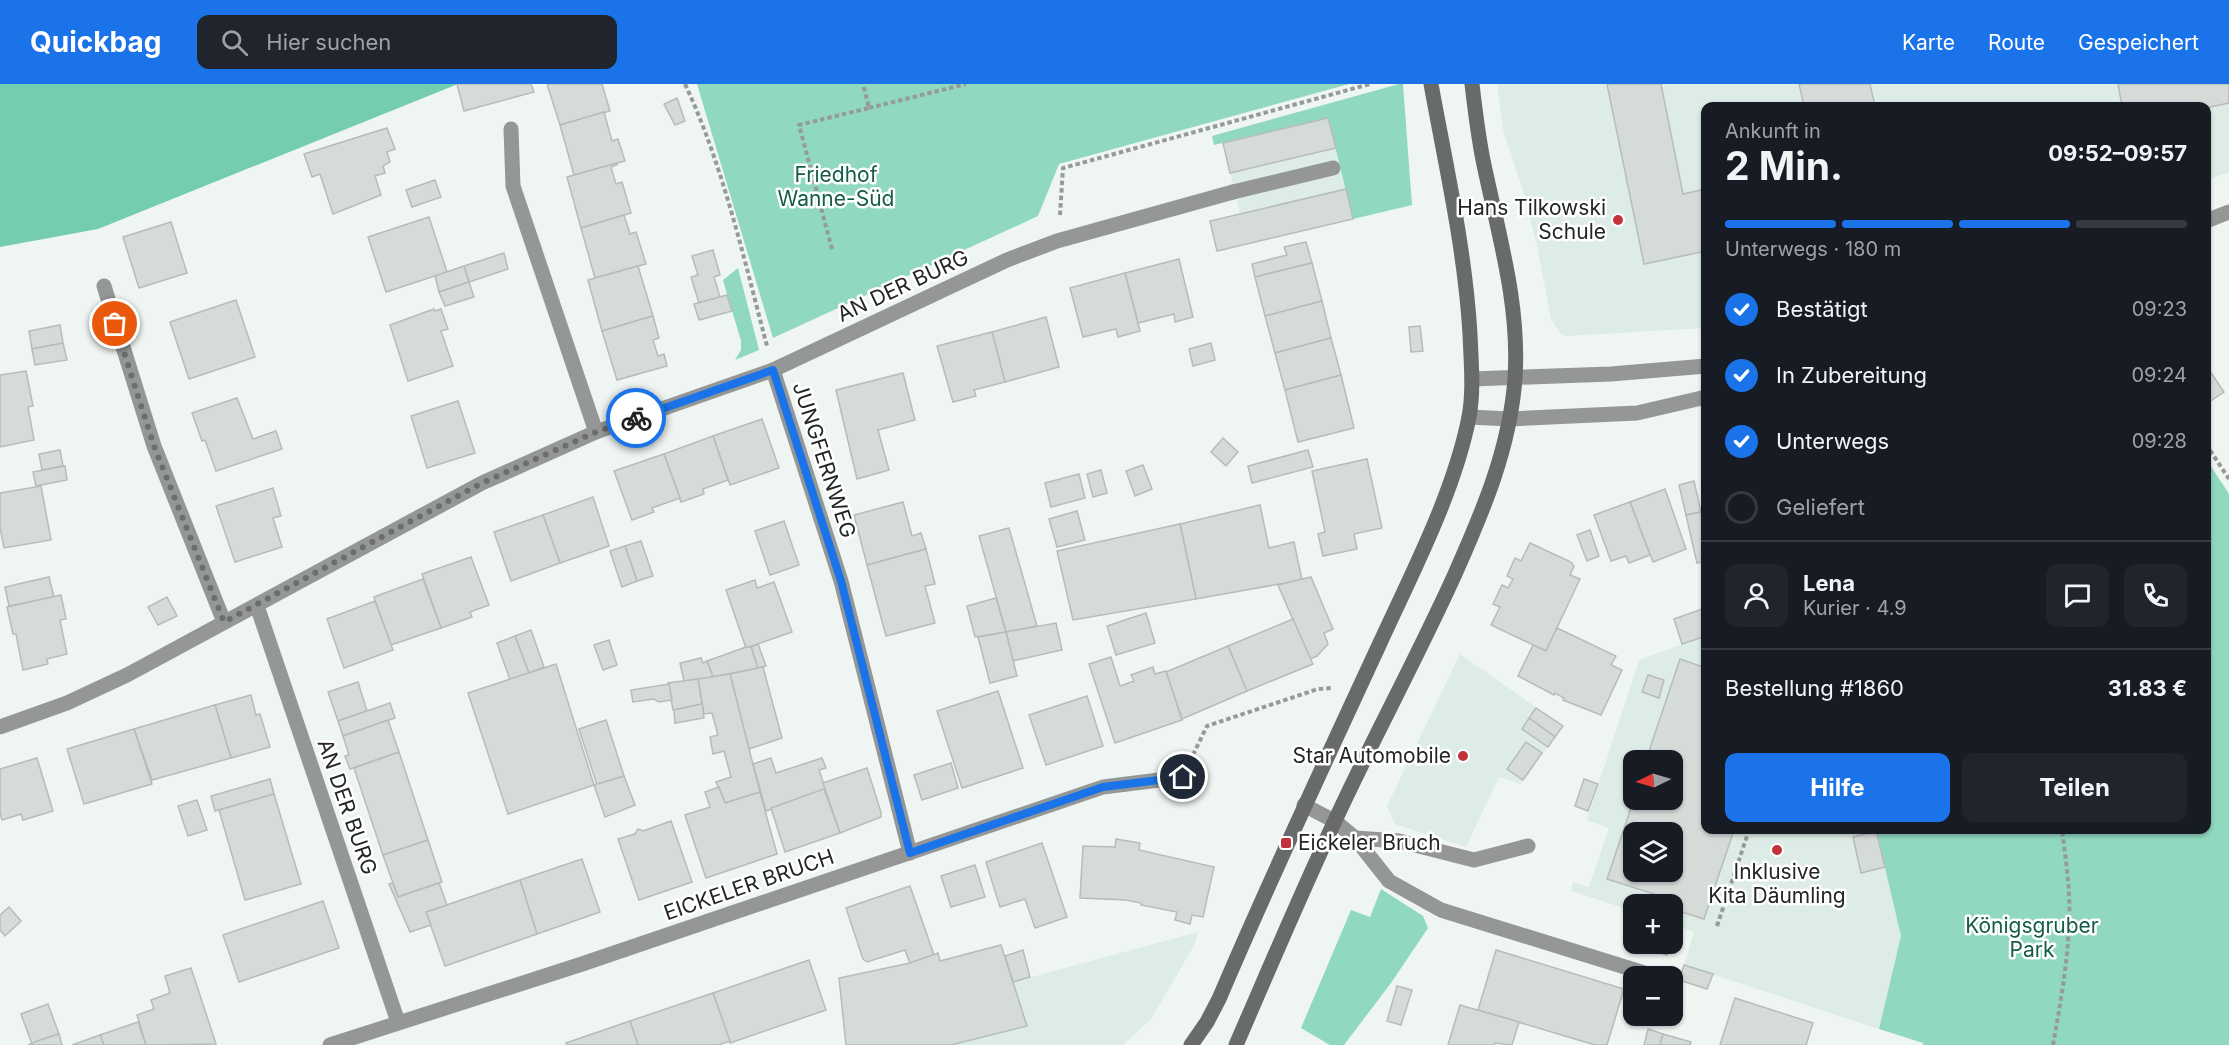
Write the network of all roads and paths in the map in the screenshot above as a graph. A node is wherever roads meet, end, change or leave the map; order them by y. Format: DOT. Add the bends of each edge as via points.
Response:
graph roads {
  1 [pos="684,84"];
  2 [pos="863,84"];
  3 [pos="966,84"];
  4 [pos="1370,84"];
  5 [pos="1431,84"];
  6 [pos="1472,84"];
  7 [pos="869,108"];
  8 [pos="511,129"];
  9 [pos="1333,168"];
  10 [pos="2229,212"];
  11 [pos="2211,219"];
  12 [pos="1057,241"];
  13 [pos="832,249"];
  14 [pos="104,286"];
  15 [pos="1701,366"];
  16 [pos="773,370"];
  17 [pos="1472,379"];
  18 [pos="1515,379"];
  19 [pos="1701,398"];
  20 [pos="1468,417"];
  21 [pos="1510,419"];
  22 [pos="596,432"];
  23 [pos="2211,452"];
  24 [pos="2229,479"];
  25 [pos="257,606"];
  26 [pos="224,622"];
  27 [pos="1360,687"];
  28 [pos="0,727"];
  29 [pos="1183,777"];
  30 [pos="1304,805"];
  31 [pos="1336,822"];
  32 [pos="1748,834"];
  33 [pos="2062,834"];
  34 [pos="1355,838"];
  35 [pos="1528,846"];
  36 [pos="910,853"];
  37 [pos="1717,926"];
  38 [pos="1623,966"];
  39 [pos="398,1022"];
  40 [pos="330,1045"];
  41 [pos="1191,1045"];
  42 [pos="1236,1045"];
  43 [pos="2053,1045"];
  1 -- 16 [label="path, JUNGFERNWEG" via="734,222"];
  2 -- 7 [label="path"];
  3 -- 7 [label="path"];
  4 -- 12 [label="path" via="1063,168"];
  5 -- 17 [label="main road" via="1456,213"];
  6 -- 18 [label="main road" via="1483,160 1513,305"];
  7 -- 13 [label="path" via="799,125"];
  8 -- 22 [label="street" via="513,186"];
  9 -- 12 [label="street, AN DER BURG" via="1188,203"];
  10 -- 11 [label="street"];
  12 -- 16 [label="street, AN DER BURG" via="1007,260"];
  14 -- 26 [label="street" via="154,446"];
  15 -- 18 [label="street"];
  16 -- 22 [label="street, AN DER BURG"];
  16 -- 36 [label="street, JUNGFERNWEG" via="841,581"];
  17 -- 18 [label="street"];
  17 -- 20 [label="main road"];
  18 -- 21 [label="main road"];
  19 -- 21 [label="street" via="1637,413"];
  20 -- 21 [label="street"];
  20 -- 27 [label="main road" via="1452,475 1426,542"];
  21 -- 31 [label="main road" via="1482,513"];
  22 -- 25 [label="street, AN DER BURG" via="482,483"];
  23 -- 24 [label="path"];
  25 -- 26 [label="street, AN DER BURG"];
  25 -- 39 [label="street, AN DER BURG"];
  26 -- 28 [label="street, AN DER BURG" via="97,689"];
  27 -- 29 [label="path" via="1318,689 1207,726"];
  27 -- 30 [label="main road"];
  29 -- 36 [label="street, EICKELER BRUCH" via="1103,787"];
  30 -- 31 [label="street"];
  30 -- 41 [label="main road" via="1219,999"];
  31 -- 34 [label="street"];
  31 -- 42 [label="main road"];
  32 -- 37 [label="path"];
  33 -- 43 [label="path" via="2069,924"];
  34 -- 35 [label="street" via="1399,841 1474,860"];
  34 -- 38 [label="street" via="1389,881 1441,910"];
  36 -- 39 [label="street, EICKELER BRUCH"];
  39 -- 40 [label="street, EICKELER BRUCH"];
}
